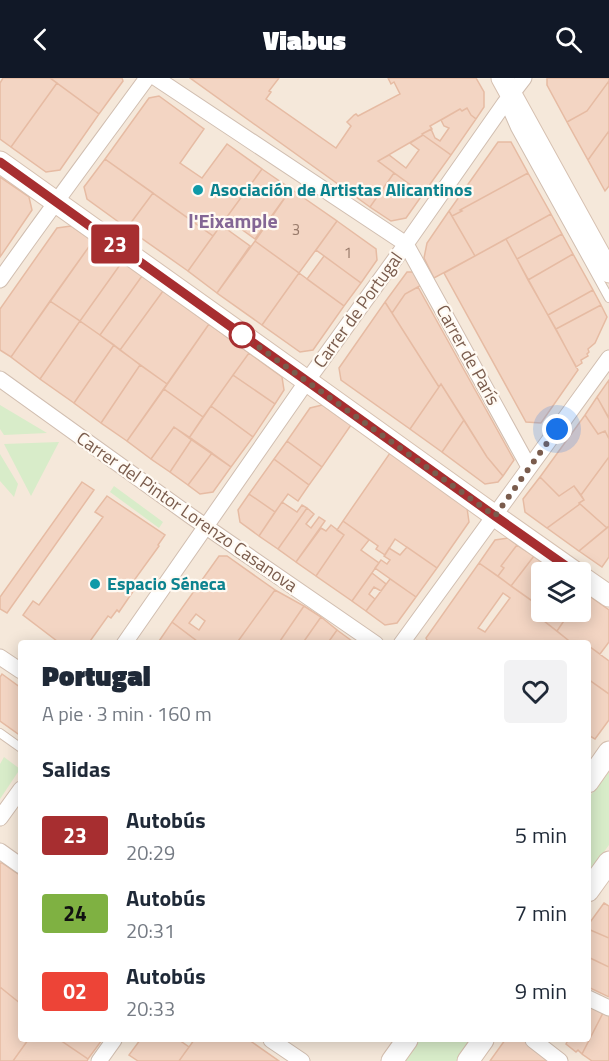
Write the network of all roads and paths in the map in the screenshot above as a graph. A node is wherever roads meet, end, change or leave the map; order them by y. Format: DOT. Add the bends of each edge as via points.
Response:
graph roads {
  1 [pos="147,78"];
  2 [pos="156,78"];
  3 [pos="524,78"];
  4 [pos="504,93"];
  5 [pos="0,162"];
  6 [pos="55,202"];
  7 [pos="406,244"];
  8 [pos="609,272"];
  9 [pos="0,280"];
  10 [pos="609,298"];
  11 [pos="609,358"];
  12 [pos="0,379"];
  13 [pos="307,381"];
  14 [pos="529,467"];
  15 [pos="495,516"];
  16 [pos="205,527"];
  17 [pos="560,562"];
  18 [pos="591,584"];
  19 [pos="609,596"];
  20 [pos="127,640"];
  21 [pos="370,640"];
  22 [pos="404,640"];
  23 [pos="0,657"];
  24 [pos="18,669"];
  25 [pos="0,733"];
  26 [pos="18,746"];
  27 [pos="609,752"];
  28 [pos="591,778"];
  29 [pos="18,793"];
  30 [pos="0,818"];
  31 [pos="0,851"];
  32 [pos="609,862"];
  33 [pos="18,864"];
  34 [pos="591,887"];
  35 [pos="591,999"];
  36 [pos="609,1008"];
  37 [pos="113,1042"];
  38 [pos="274,1042"];
  39 [pos="406,1042"];
  40 [pos="482,1042"];
  41 [pos="536,1042"];
  42 [pos="99,1061"];
  43 [pos="302,1061"];
  44 [pos="392,1061"];
  45 [pos="468,1061"];
  46 [pos="560,1061"];
  1 -- 6 [label="street"];
  2 -- 7 [label="street"];
  3 -- 4 [label="street, Carrer de Portugal"];
  4 -- 7 [label="street, Carrer de Portugal"];
  4 -- 8 [label="street"];
  4 -- 10 [label="lane" via="514,128"];
  5 -- 6 [label="street"];
  6 -- 9 [label="street"];
  6 -- 13 [label="street"];
  7 -- 13 [label="street, Carrer de Portugal"];
  7 -- 14 [label="street, Carrer de París"];
  11 -- 14 [label="street"];
  12 -- 16 [label="street, Carrer del Pintor Lorenzo Casanova"];
  13 -- 15 [label="street"];
  13 -- 16 [label="street, Carrer de Portugal"];
  14 -- 15 [label="street"];
  15 -- 17 [label="street"];
  15 -- 22 [label="street"];
  16 -- 20 [label="street, Carrer de Portugal"];
  16 -- 21 [label="street, Carrer del Pintor Lorenzo Casanova"];
  18 -- 19 [label="street"];
  23 -- 24 [label="street"];
  25 -- 26 [label="lane"];
  27 -- 28 [label="street"];
  29 -- 30 [label="street"];
  31 -- 33 [label="street"];
  32 -- 34 [label="street"];
  35 -- 36 [label="street"];
  37 -- 42 [label="street"];
  38 -- 43 [label="street"];
  39 -- 44 [label="street"];
  40 -- 45 [label="street"];
  41 -- 46 [label="street"];
}
